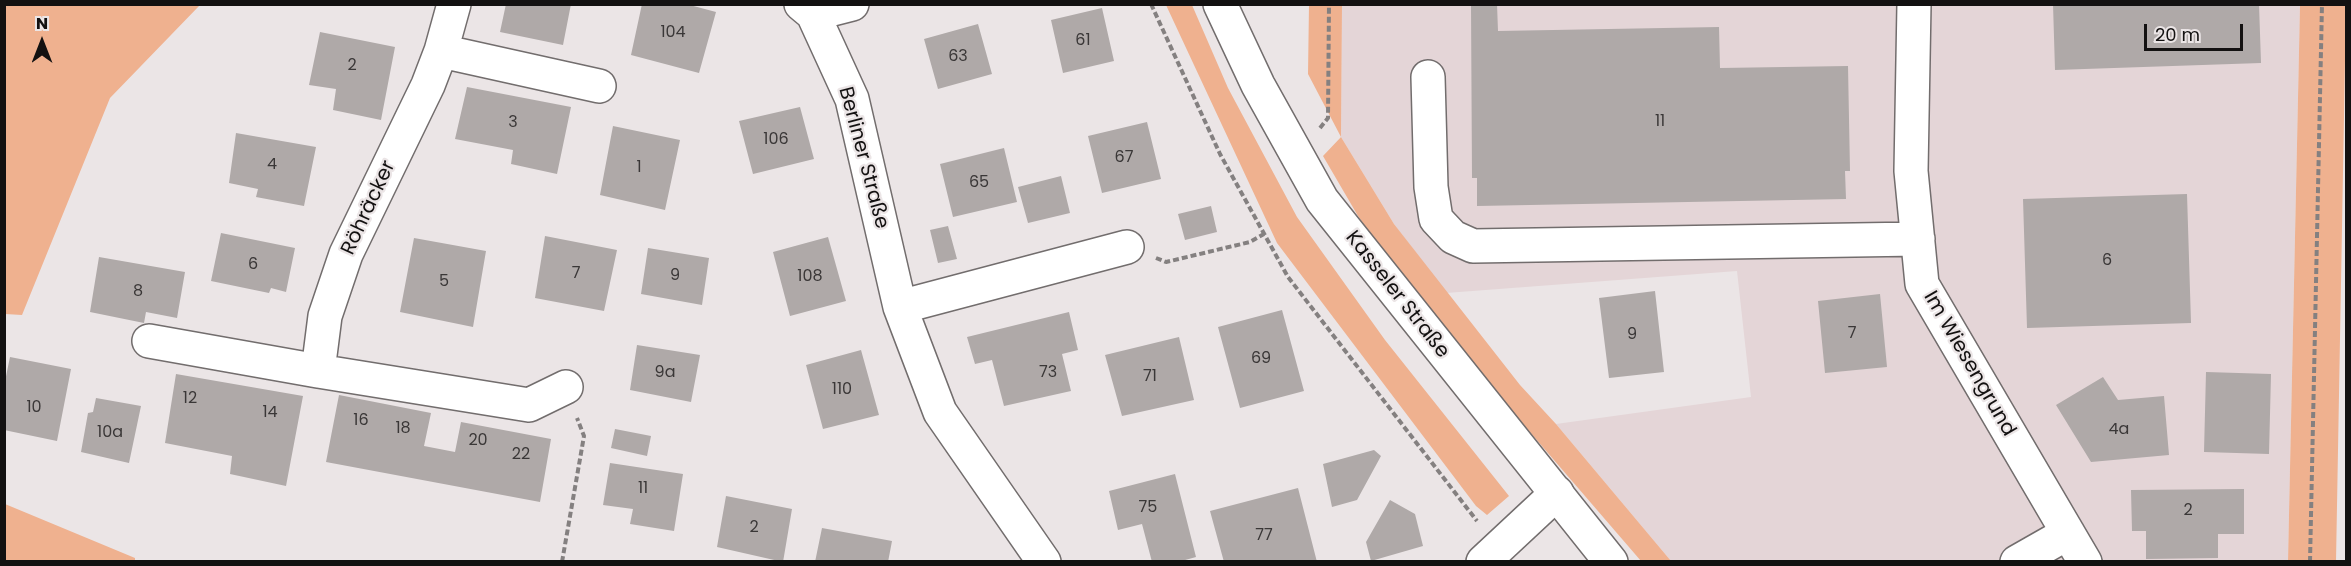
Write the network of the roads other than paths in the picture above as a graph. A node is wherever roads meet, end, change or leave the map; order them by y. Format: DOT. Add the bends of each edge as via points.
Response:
graph roads {
  1 [pos="454,4"];
  2 [pos="852,4"];
  3 [pos="1220,4"];
  4 [pos="1914,4"];
  5 [pos="807,9"];
  6 [pos="441,51"];
  7 [pos="1428,77"];
  8 [pos="599,86"];
  9 [pos="1918,239"];
  10 [pos="1127,246"];
  11 [pos="900,307"];
  12 [pos="149,342"];
  13 [pos="318,371"];
  14 [pos="566,387"];
  15 [pos="1557,493"];
  16 [pos="2068,532"];
  17 [pos="1490,555"];
  18 [pos="1044,561"];
  19 [pos="1611,561"];
  20 [pos="2017,561"];
  21 [pos="2085,561"];
  1 -- 6 [label="street, Röhräcker"];
  2 -- 5 [label="street, Berliner Straße"];
  3 -- 15 [label="street, Kasseler Straße" via="1258,85 1322,200"];
  4 -- 9 [label="street, Im Wiesengrund" via="1911,171"];
  5 -- 11 [label="street, Berliner Straße" via="852,99"];
  6 -- 8 [label="street"];
  6 -- 13 [label="street, Röhräcker" via="346,254 325,316"];
  7 -- 9 [label="street" via="1431,187 1436,219 1453,237 1473,246"];
  9 -- 16 [label="street, Im Wiesengrund" via="1922,284"];
  10 -- 11 [label="street"];
  11 -- 18 [label="street, Berliner Straße" via="940,412"];
  12 -- 13 [label="street"];
  13 -- 14 [label="street" via="529,405"];
  15 -- 17 [label="street"];
  15 -- 19 [label="street, Kasseler Straße"];
  16 -- 20 [label="street"];
  16 -- 21 [label="street, Im Wiesengrund"];
}
